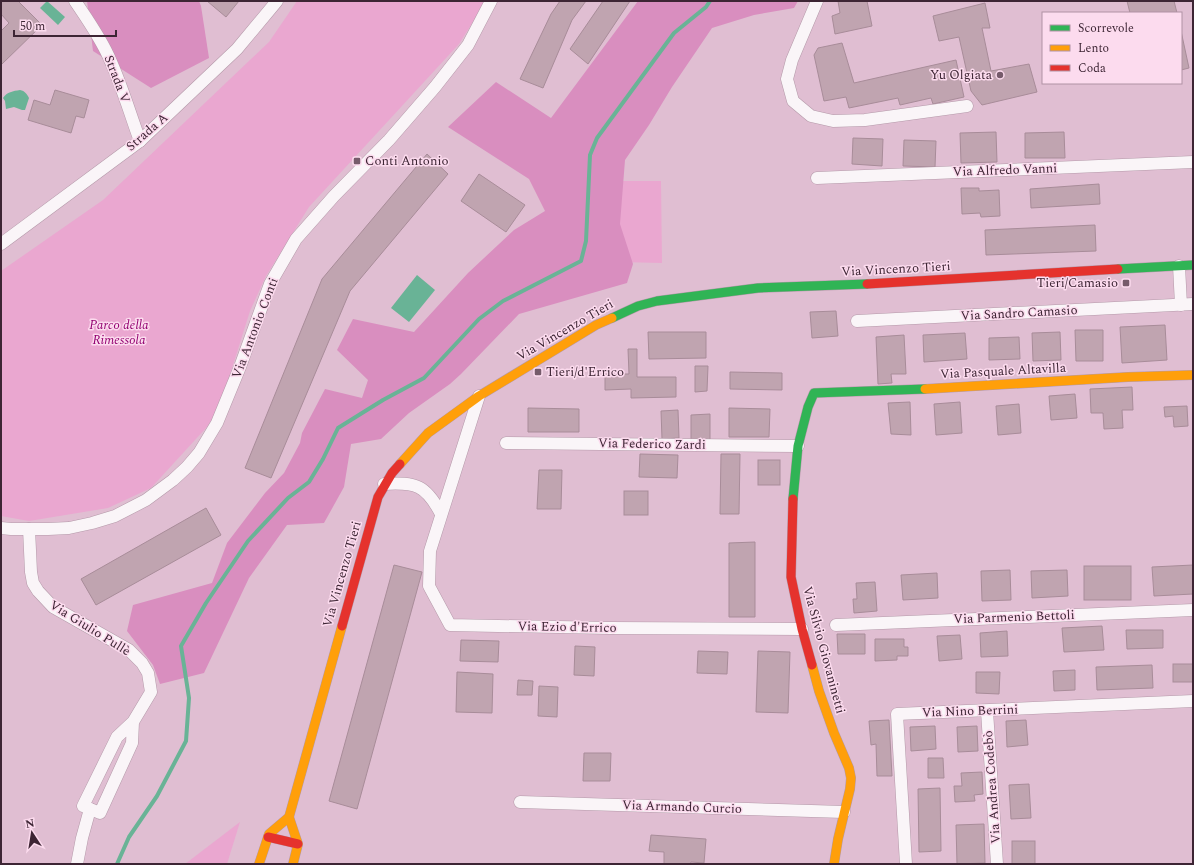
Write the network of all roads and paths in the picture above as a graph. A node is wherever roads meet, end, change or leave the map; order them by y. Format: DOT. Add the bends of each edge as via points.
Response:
graph roads {
  1 [pos="75,1"];
  2 [pos="277,1"];
  3 [pos="491,1"];
  4 [pos="817,1"];
  5 [pos="967,106"];
  6 [pos="140,140"];
  7 [pos="1193,162"];
  8 [pos="817,178"];
  9 [pos="1,244"];
  10 [pos="1179,266"];
  11 [pos="1193,266"];
  12 [pos="1193,304"];
  13 [pos="1180,305"];
  14 [pos="857,321"];
  15 [pos="1193,374"];
  16 [pos="814,393"];
  17 [pos="479,396"];
  18 [pos="506,442"];
  19 [pos="798,446"];
  20 [pos="384,484"];
  21 [pos="441,514"];
  22 [pos="1,528"];
  23 [pos="29,529"];
  24 [pos="1193,610"];
  25 [pos="836,625"];
  26 [pos="802,629"];
  27 [pos="1193,701"];
  28 [pos="987,711"];
  29 [pos="133,722"];
  30 [pos="520,802"];
  31 [pos="90,809"];
  32 [pos="844,812"];
  33 [pos="289,817"];
  34 [pos="268,837"];
  35 [pos="298,844"];
  36 [pos="77,864"];
  37 [pos="258,864"];
  38 [pos="293,864"];
  39 [pos="834,864"];
  40 [pos="906,864"];
  41 [pos="997,864"];
  1 -- 6 [label="street, Strada V" via="106,52"];
  2 -- 6 [label="street, Strada A" via="237,49"];
  3 -- 23 [label="street, Via Antonio Conti" via="468,45 435,87 296,239 270,284 217,423 199,453 187,467 146,500 115,516 69,528"];
  4 -- 5 [label="street" via="792,60 787,79 793,101 811,116 833,121 865,120"];
  6 -- 9 [label="street, Strada A"];
  7 -- 8 [label="street, Via Alfredo Vanni"];
  10 -- 11 [label="street, Via Vincenzo Tieri"];
  10 -- 13 [label="street"];
  10 -- 17 [label="street, Via Vincenzo Tieri" via="873,284 758,288 657,301 638,306 596,325"];
  12 -- 13 [label="street, Via Sandro Camasio"];
  13 -- 14 [label="street, Via Sandro Camasio"];
  15 -- 16 [label="street, Via Pasquale Altavilla"];
  16 -- 19 [label="street, Via Silvio Giovaninetti"];
  17 -- 20 [label="street, Via Vincenzo Tieri" via="428,433"];
  17 -- 21 [label="street, Via Ezio d'Errico"];
  18 -- 19 [label="street, Via Federico Zardi"];
  19 -- 26 [label="street, Via Silvio Giovaninetti" via="791,577"];
  20 -- 21 [label="street" via="405,483 421,488 431,497"];
  20 -- 33 [label="street, Via Vincenzo Tieri" via="378,497"];
  21 -- 26 [label="street, Via Ezio d'Errico" via="430,551 429,586 450,625"];
  22 -- 23 [label="street, Via Antonio Conti"];
  23 -- 29 [label="street, Via Giulio Pullè" via="31,572 38,592 53,607 129,650 148,673 151,692"];
  24 -- 25 [label="street, Via Parmenio Bettoli"];
  26 -- 32 [label="street, Via Silvio Giovaninetti" via="819,691 849,768 850,789"];
  27 -- 28 [label="street, Via Nino Berrini"];
  28 -- 40 [label="street, Via Nino Berrini" via="896,714"];
  28 -- 41 [label="street, Via Andrea Codebò"];
  29 -- 31 [label="street, Via Giulio Pullè" via="117,737 83,806"];
  29 -- 31 [label="street, Via Giulio Pullè" via="132,743 100,813"];
  30 -- 32 [label="street, Via Armando Curcio"];
  31 -- 36 [label="street"];
  32 -- 39 [label="street, Via Silvio Giovaninetti"];
  33 -- 34 [label="street"];
  33 -- 35 [label="street"];
  34 -- 35 [label="street"];
  34 -- 37 [label="street"];
  35 -- 38 [label="street"];
}
